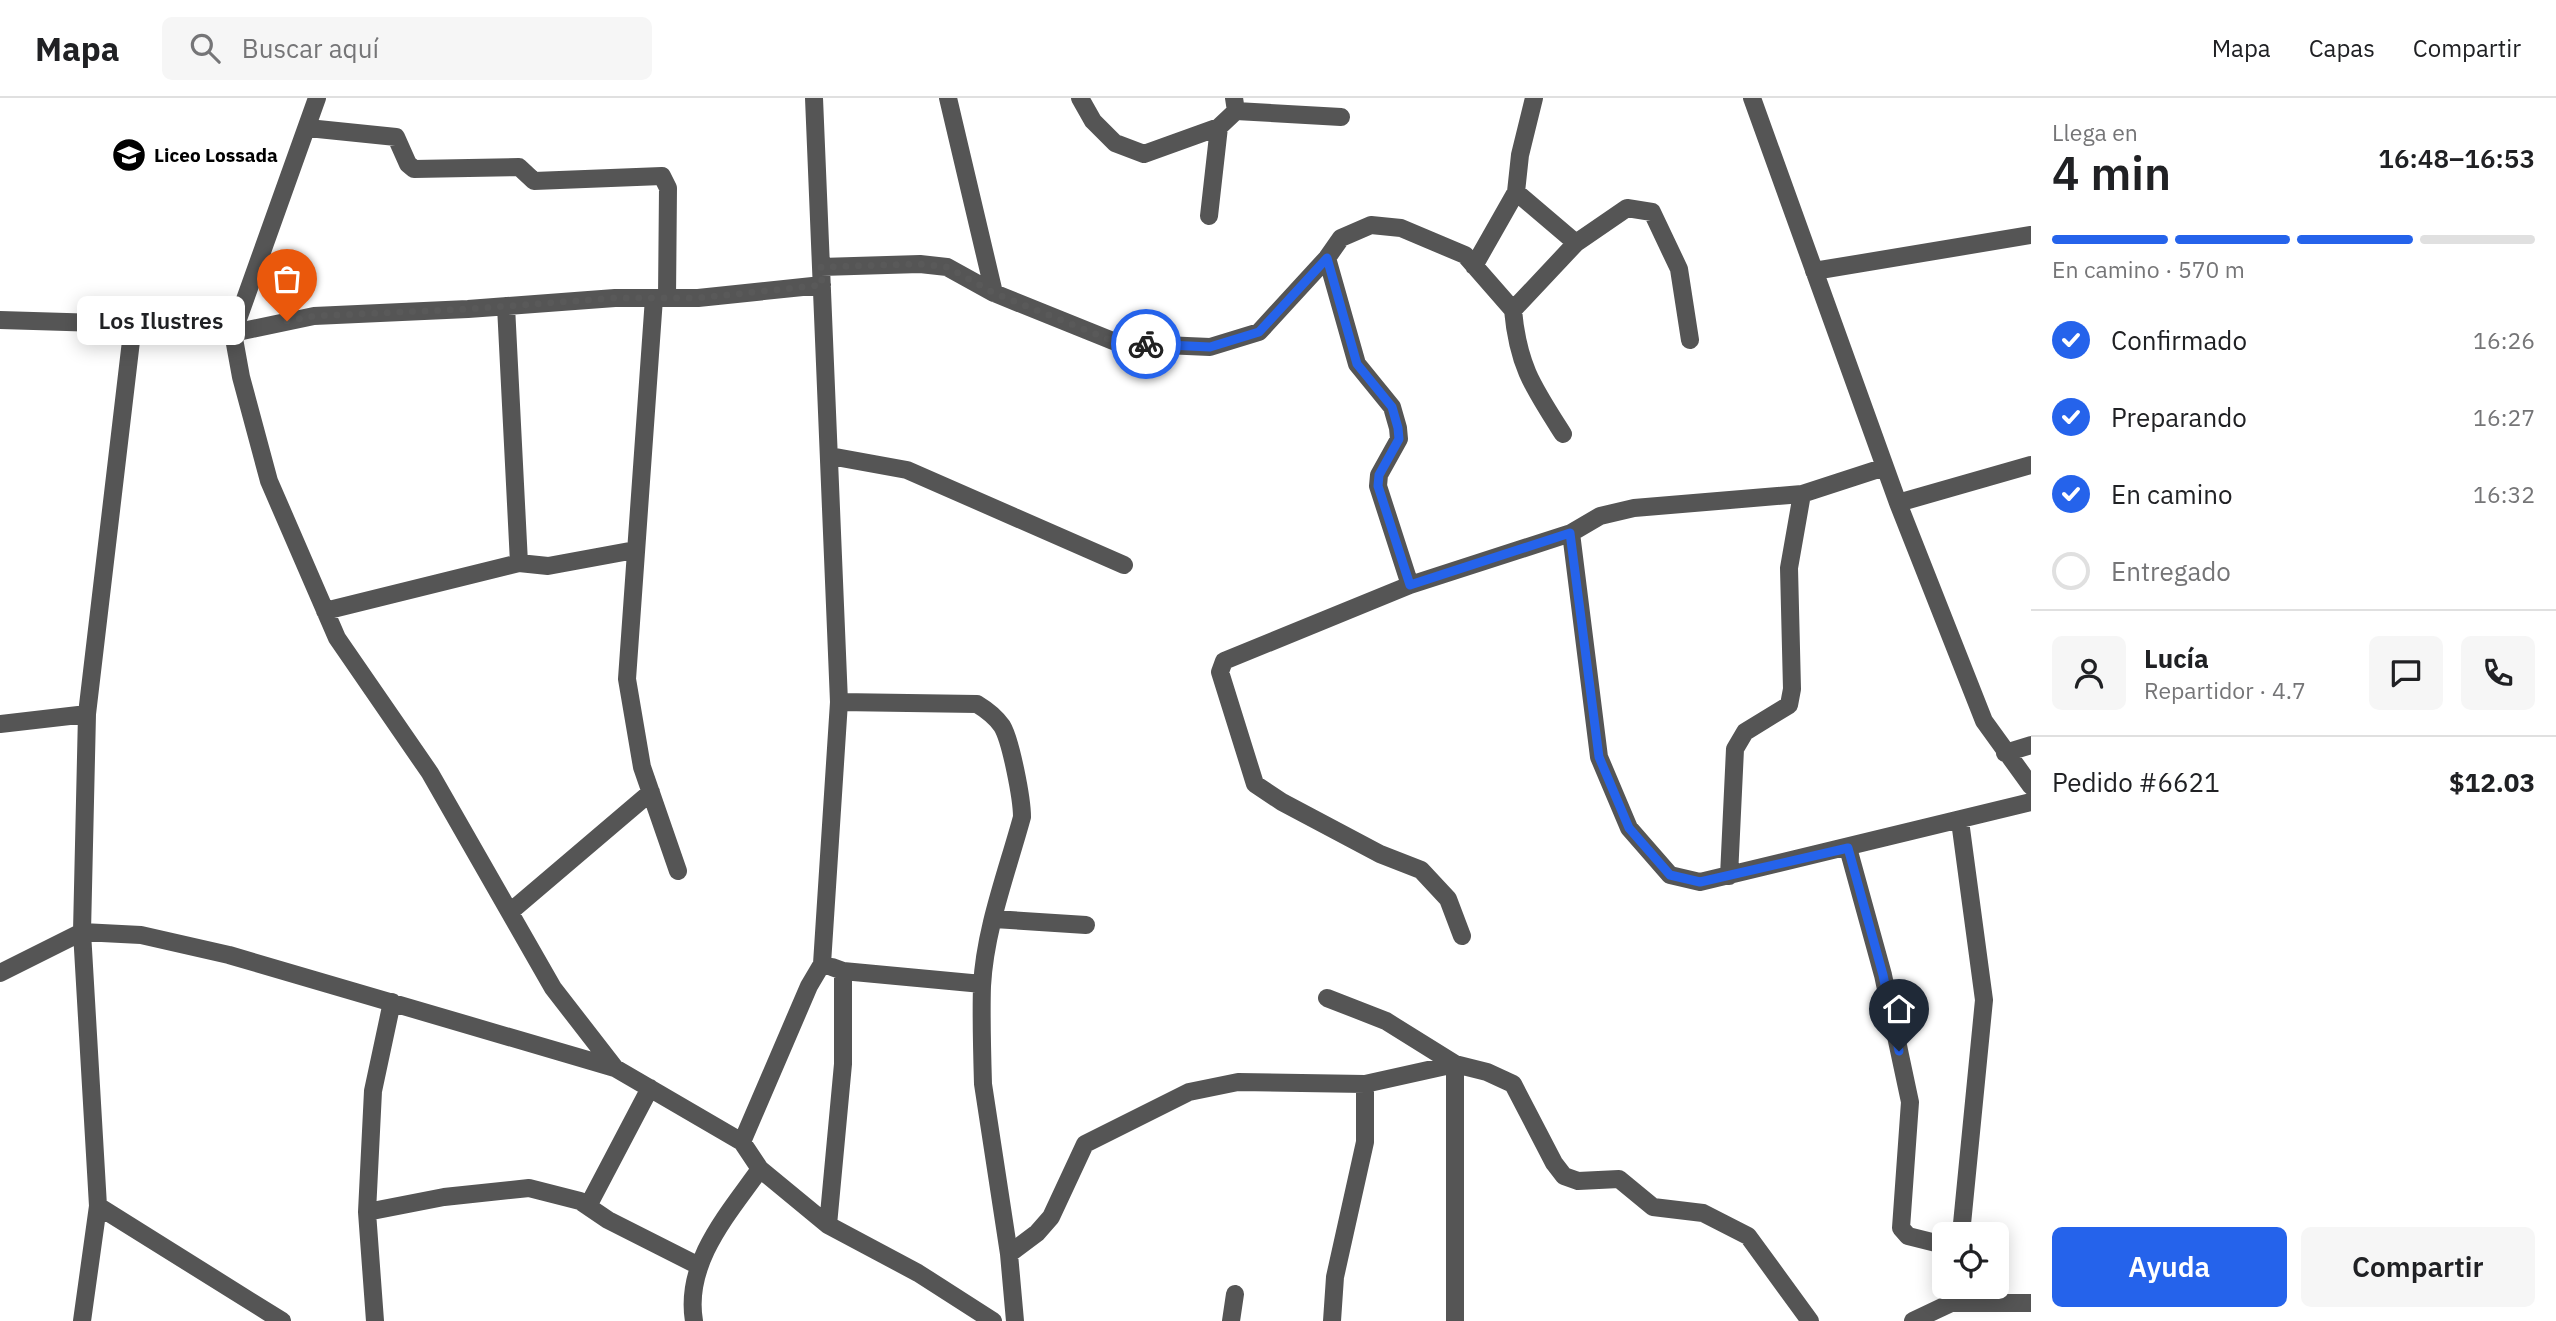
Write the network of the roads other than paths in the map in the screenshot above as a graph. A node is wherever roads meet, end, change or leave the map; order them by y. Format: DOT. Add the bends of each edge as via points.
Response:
graph roads {
  1 [pos="317,98"];
  2 [pos="814,98"];
  3 [pos="948,98"];
  4 [pos="1080,98"];
  5 [pos="1534,98"];
  6 [pos="1752,98"];
  7 [pos="1235,105"];
  8 [pos="1341,117"];
  9 [pos="1219,127"];
  10 [pos="308,128"];
  11 [pos="1516,192"];
  12 [pos="1209,216"];
  13 [pos="2031,235"];
  14 [pos="1576,243"];
  15 [pos="1327,258"];
  16 [pos="1474,266"];
  17 [pos="1814,271"];
  18 [pos="821,276"];
  19 [pos="994,293"];
  20 [pos="661,298"];
  21 [pos="506,306"];
  22 [pos="1513,310"];
  23 [pos="0,320"];
  24 [pos="133,324"];
  25 [pos="233,333"];
  26 [pos="1690,340"];
  27 [pos="1563,434"];
  28 [pos="830,456"];
  29 [pos="2031,465"];
  30 [pos="1885,467"];
  31 [pos="1802,494"];
  32 [pos="1898,503"];
  33 [pos="1570,533"];
  34 [pos="635,550"];
  35 [pos="519,563"];
  36 [pos="1124,565"];
  37 [pos="1410,585"];
  38 [pos="325,611"];
  39 [pos="839,702"];
  40 [pos="87,714"];
  41 [pos="0,724"];
  42 [pos="2031,745"];
  43 [pos="2005,752"];
  44 [pos="2031,786"];
  45 [pos="651,792"];
  46 [pos="2031,802"];
  47 [pos="1960,821"];
  48 [pos="1848,848"];
  49 [pos="678,871"];
  50 [pos="1729,876"];
  51 [pos="510,912"];
  52 [pos="994,919"];
  53 [pos="1086,925"];
  54 [pos="82,932"];
  55 [pos="1462,936"];
  56 [pos="822,964"];
  57 [pos="843,971"];
  58 [pos="0,973"];
  59 [pos="982,984"];
  60 [pos="1326,998"];
  61 [pos="392,1002"];
  62 [pos="1455,1063"];
  63 [pos="615,1068"];
  64 [pos="1365,1084"];
  65 [pos="650,1088"];
  66 [pos="742,1142"];
  67 [pos="761,1169"];
  68 [pos="98,1206"];
  69 [pos="588,1206"];
  70 [pos="367,1212"];
  71 [pos="1962,1222"];
  72 [pos="828,1225"];
  73 [pos="1932,1242"];
  74 [pos="1009,1254"];
  75 [pos="699,1266"];
  76 [pos="1235,1294"];
  77 [pos="1946,1299"];
  78 [pos="1996,1299"];
  79 [pos="2031,1303"];
  80 [pos="82,1321"];
  81 [pos="282,1321"];
  82 [pos="375,1321"];
  83 [pos="694,1321"];
  84 [pos="993,1321"];
  85 [pos="1015,1321"];
  86 [pos="1231,1321"];
  87 [pos="1332,1321"];
  88 [pos="1455,1321"];
  89 [pos="1810,1321"];
  90 [pos="1913,1321"];
  1 -- 10 [label="street"];
  2 -- 18 [label="street"];
  3 -- 19 [label="street"];
  4 -- 9 [label="street" via="1093,121 1115,143 1144,153"];
  5 -- 11 [label="street"];
  6 -- 17 [label="street"];
  7 -- 8 [label="street"];
  7 -- 9 [label="street"];
  9 -- 12 [label="street"];
  10 -- 20 [label="street" via="396,137 414,169 519,167 534,181 662,176 668,188"];
  10 -- 25 [label="street"];
  11 -- 14 [label="street"];
  11 -- 16 [label="street"];
  13 -- 17 [label="street"];
  14 -- 22 [label="street"];
  14 -- 26 [label="street" via="1627,208 1652,212 1679,269"];
  15 -- 16 [label="street" via="1341,238 1371,225 1401,228 1465,255"];
  15 -- 19 [label="street" via="1259,332 1210,347 1118,343"];
  15 -- 37 [label="street" via="1357,364 1392,407 1398,428 1399,439 1379,475 1378,486"];
  16 -- 22 [label="street"];
  17 -- 30 [label="street"];
  18 -- 19 [label="street" via="920,264 947,267"];
  18 -- 20 [label="street" via="698,298"];
  18 -- 28 [label="street"];
  20 -- 21 [label="street"];
  20 -- 34 [label="street"];
  21 -- 25 [label="street" via="314,316"];
  21 -- 35 [label="street"];
  22 -- 27 [label="street" via="1516,343 1527,378"];
  23 -- 24 [label="street"];
  24 -- 25 [label="street"];
  24 -- 40 [label="street"];
  25 -- 38 [label="street" via="269,481"];
  28 -- 36 [label="street" via="907,470"];
  28 -- 39 [label="street"];
  29 -- 32 [label="street"];
  30 -- 31 [label="street"];
  30 -- 32 [label="street"];
  31 -- 33 [label="street" via="1634,508 1600,516"];
  31 -- 50 [label="street" via="1789,568 1789,705 1745,732 1735,749"];
  32 -- 43 [label="street" via="1984,721"];
  33 -- 37 [label="street"];
  33 -- 50 [label="street" via="1599,757 1629,828 1670,875 1700,882"];
  34 -- 35 [label="street" via="548,566"];
  34 -- 45 [label="street" via="626,678"];
  35 -- 38 [label="street"];
  37 -- 55 [label="street" via="1224,661 1220,672 1255,784 1380,854 1421,870 1448,899"];
  38 -- 51 [label="street" via="337,638 430,773"];
  39 -- 52 [label="street" via="977,704 1004,728 1022,817"];
  39 -- 56 [label="street"];
  40 -- 41 [label="street"];
  40 -- 54 [label="street"];
  42 -- 43 [label="street"];
  43 -- 44 [label="street"];
  45 -- 49 [label="street"];
  45 -- 51 [label="street"];
  46 -- 47 [label="street"];
  47 -- 48 [label="street"];
  47 -- 71 [label="street" via="1984,1000"];
  48 -- 50 [label="street"];
  48 -- 73 [label="street" via="1883,975 1910,1102 1901,1228 1908,1236"];
  51 -- 63 [label="street" via="553,988"];
  52 -- 53 [label="street"];
  52 -- 59 [label="street"];
  54 -- 58 [label="street"];
  54 -- 61 [label="street" via="141,935"];
  54 -- 68 [label="street"];
  56 -- 57 [label="street"];
  56 -- 66 [label="street"];
  57 -- 59 [label="street"];
  57 -- 72 [label="street" via="843,1064"];
  59 -- 74 [label="street" via="983,1084"];
  60 -- 62 [label="street" via="1386,1021"];
  61 -- 63 [label="street"];
  61 -- 70 [label="street" via="373,1091"];
  62 -- 64 [label="street"];
  62 -- 88 [label="street"];
  62 -- 89 [label="street" via="1513,1084 1564,1176 1578,1181 1619,1179 1653,1207 1703,1213 1748,1237"];
  63 -- 65 [label="street"];
  64 -- 74 [label="street" via="1238,1082 1189,1092 1095,1137 1078,1154 1051,1217"];
  64 -- 87 [label="street" via="1365,1142 1335,1277"];
  65 -- 66 [label="street"];
  65 -- 69 [label="street"];
  66 -- 67 [label="street"];
  67 -- 72 [label="street"];
  67 -- 75 [label="street" via="712,1235"];
  68 -- 80 [label="street"];
  68 -- 81 [label="street"];
  69 -- 70 [label="street" via="529,1188 444,1197"];
  69 -- 75 [label="street"];
  70 -- 82 [label="street"];
  72 -- 84 [label="street" via="918,1273"];
  74 -- 85 [label="street"];
  75 -- 83 [label="street"];
  76 -- 86 [label="street"];
  77 -- 90 [label="street"];
  78 -- 79 [label="street"];
}
